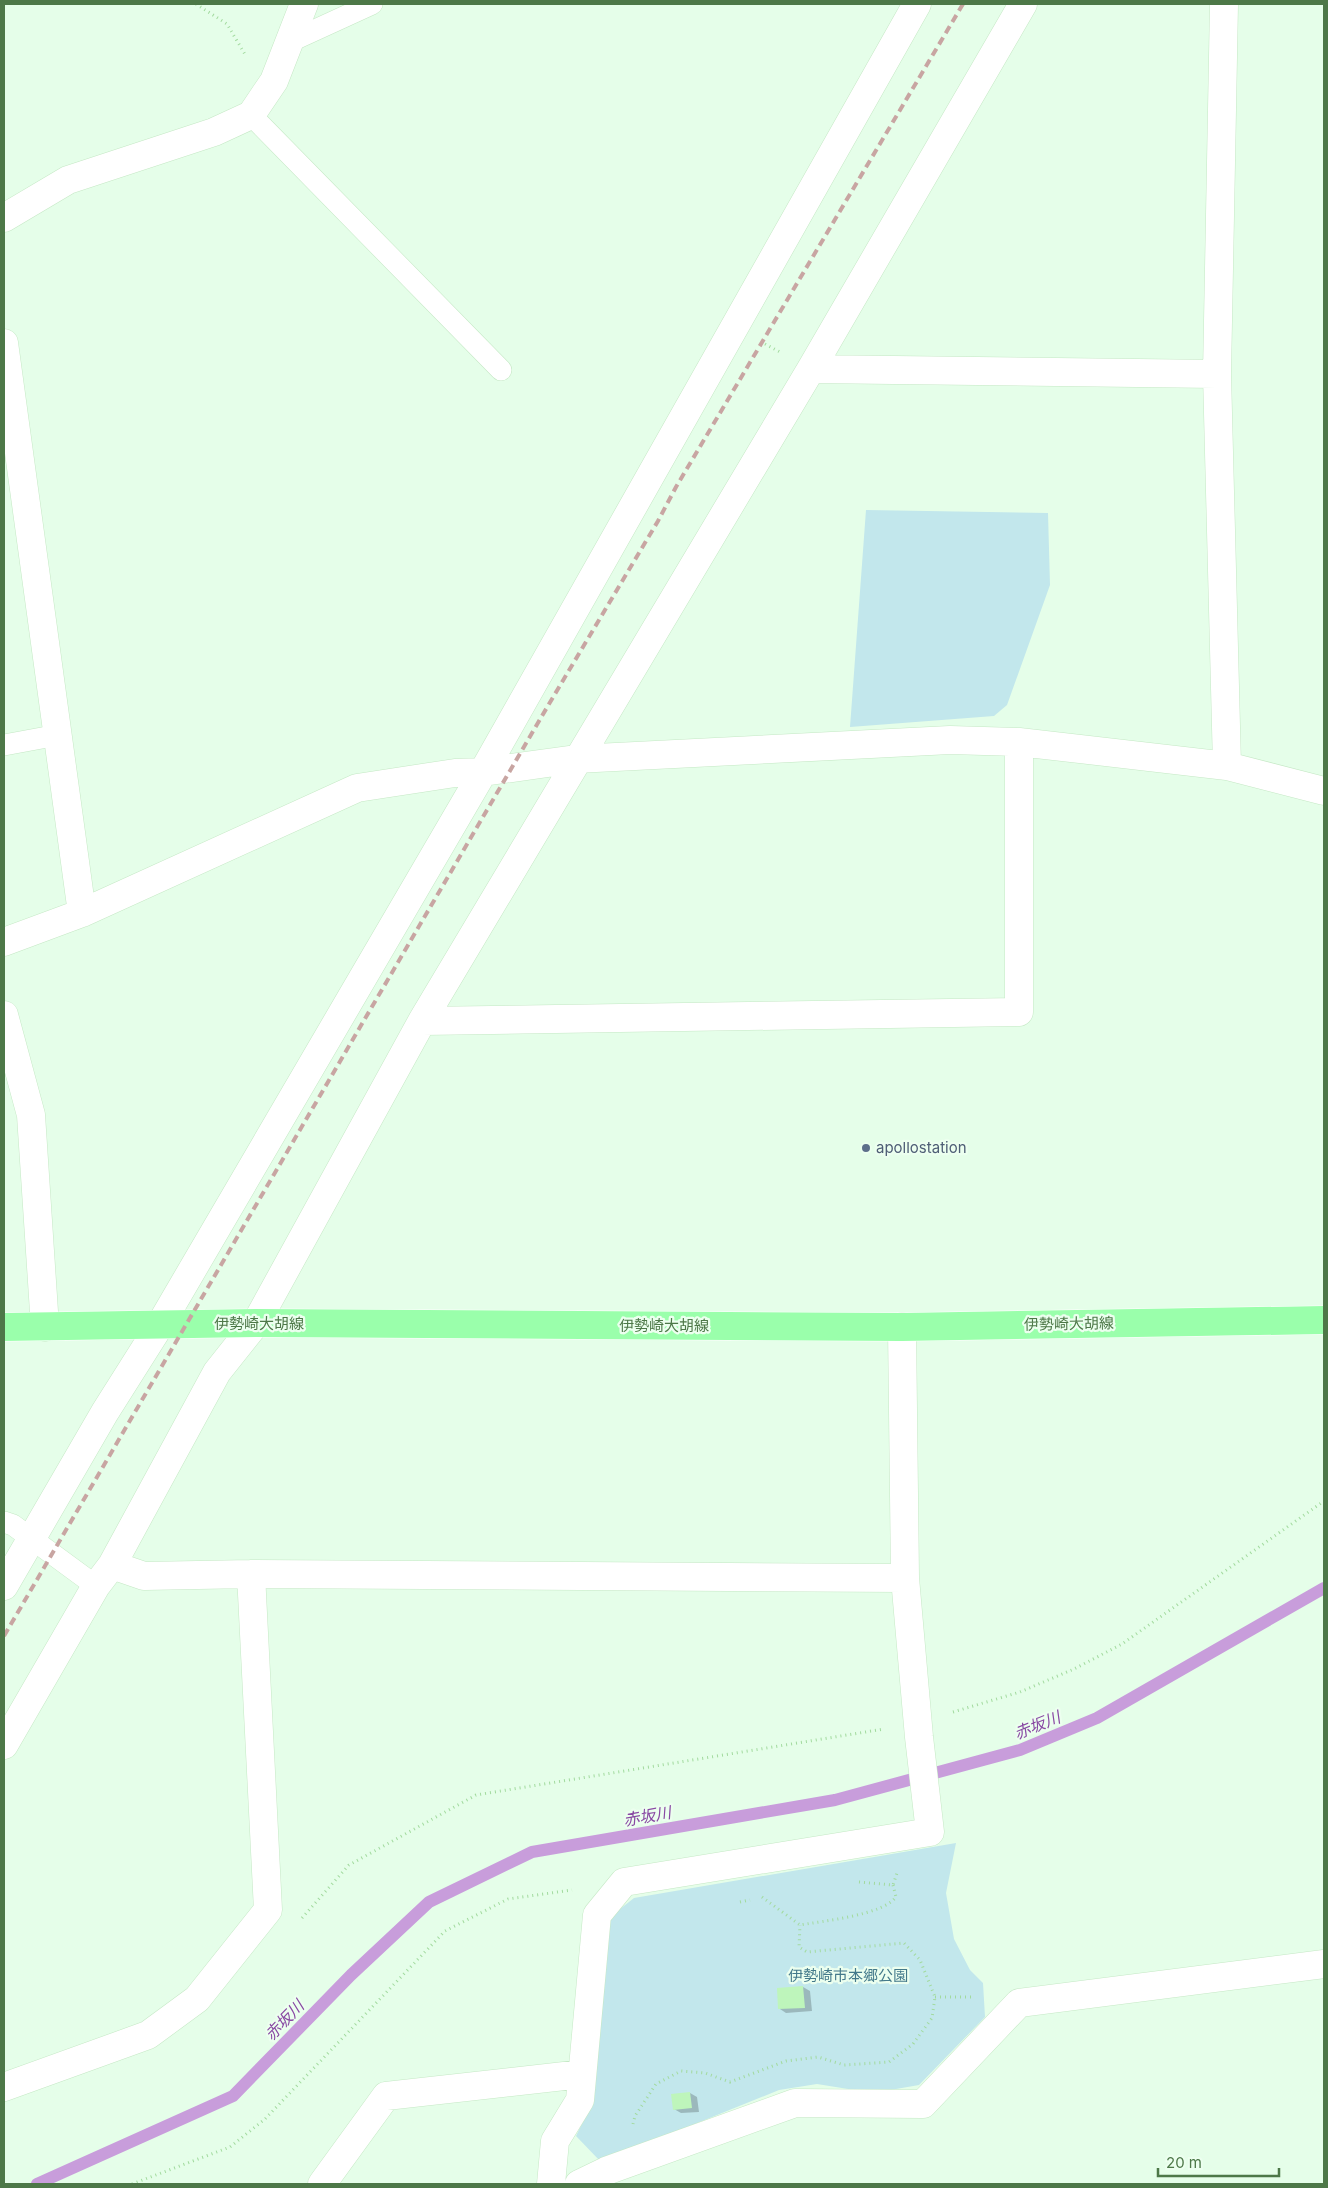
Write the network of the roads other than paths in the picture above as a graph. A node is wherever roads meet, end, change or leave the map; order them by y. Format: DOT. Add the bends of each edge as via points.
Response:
graph roads {
  1 [pos="304,4"];
  2 [pos="372,4"];
  3 [pos="917,4"];
  4 [pos="1023,4"];
  5 [pos="1224,4"];
  6 [pos="289,42"];
  7 [pos="251,115"];
  8 [pos="4,218"];
  9 [pos="4,343"];
  10 [pos="811,369"];
  11 [pos="501,370"];
  12 [pos="1217,374"];
  13 [pos="58,735"];
  14 [pos="1019,742"];
  15 [pos="4,745"];
  16 [pos="576,759"];
  17 [pos="1227,766"];
  18 [pos="483,772"];
  19 [pos="1324,791"];
  20 [pos="82,913"];
  21 [pos="4,942"];
  22 [pos="4,1015"];
  23 [pos="422,1020"];
  24 [pos="1324,1320"];
  25 [pos="256,1323"];
  26 [pos="160,1325"];
  27 [pos="4,1327"];
  28 [pos="45,1327"];
  29 [pos="902,1327"];
  30 [pos="4,1522"];
  31 [pos="31,1538"];
  32 [pos="250,1574"];
  33 [pos="104,1575"];
  34 [pos="905,1578"];
  35 [pos="4,1586"];
  36 [pos="4,1745"];
  37 [pos="1324,1964"];
  38 [pos="582,2074"];
  39 [pos="4,2087"];
  40 [pos="322,2184"];
  41 [pos="551,2184"];
  42 [pos="578,2184"];
  1 -- 6 [label="street"];
  2 -- 6 [label="lane"];
  3 -- 18 [label="street"];
  4 -- 10 [label="street"];
  5 -- 12 [label="street"];
  6 -- 7 [label="street" via="268,91"];
  7 -- 8 [label="street" via="214,132 68,180"];
  7 -- 11 [label="lane"];
  9 -- 13 [label="street"];
  10 -- 12 [label="street"];
  10 -- 16 [label="street"];
  12 -- 17 [label="street"];
  13 -- 15 [label="lane"];
  13 -- 20 [label="street"];
  14 -- 16 [label="street" via="950,740"];
  14 -- 17 [label="street"];
  14 -- 23 [label="street" via="1019,1012"];
  16 -- 18 [label="street"];
  16 -- 23 [label="street"];
  17 -- 19 [label="street"];
  18 -- 20 [label="street" via="455,773 357,788"];
  18 -- 26 [label="street"];
  20 -- 21 [label="street"];
  22 -- 28 [label="street" via="31,1115"];
  23 -- 25 [label="street"];
  24 -- 29 [label="main road, 伊勢崎大胡線"];
  25 -- 26 [label="main road, 伊勢崎大胡線"];
  25 -- 29 [label="main road, 伊勢崎大胡線"];
  25 -- 33 [label="street" via="217,1372"];
  26 -- 28 [label="main road, 伊勢崎大胡線"];
  26 -- 31 [label="street"];
  27 -- 28 [label="main road, 伊勢崎大胡線"];
  29 -- 34 [label="street"];
  30 -- 31 [label="lane"];
  31 -- 33 [label="lane"];
  31 -- 35 [label="street"];
  32 -- 33 [label="street"];
  32 -- 34 [label="street"];
  32 -- 39 [label="street" via="268,1910 197,1999 148,2035"];
  33 -- 36 [label="street"];
  34 -- 38 [label="street" via="930,1832 624,1882 597,1914"];
  37 -- 42 [label="street" via="1019,2003 923,2104 795,2103"];
  38 -- 40 [label="street" via="386,2096"];
  38 -- 41 [label="street" via="580,2100 556,2141"];
}
